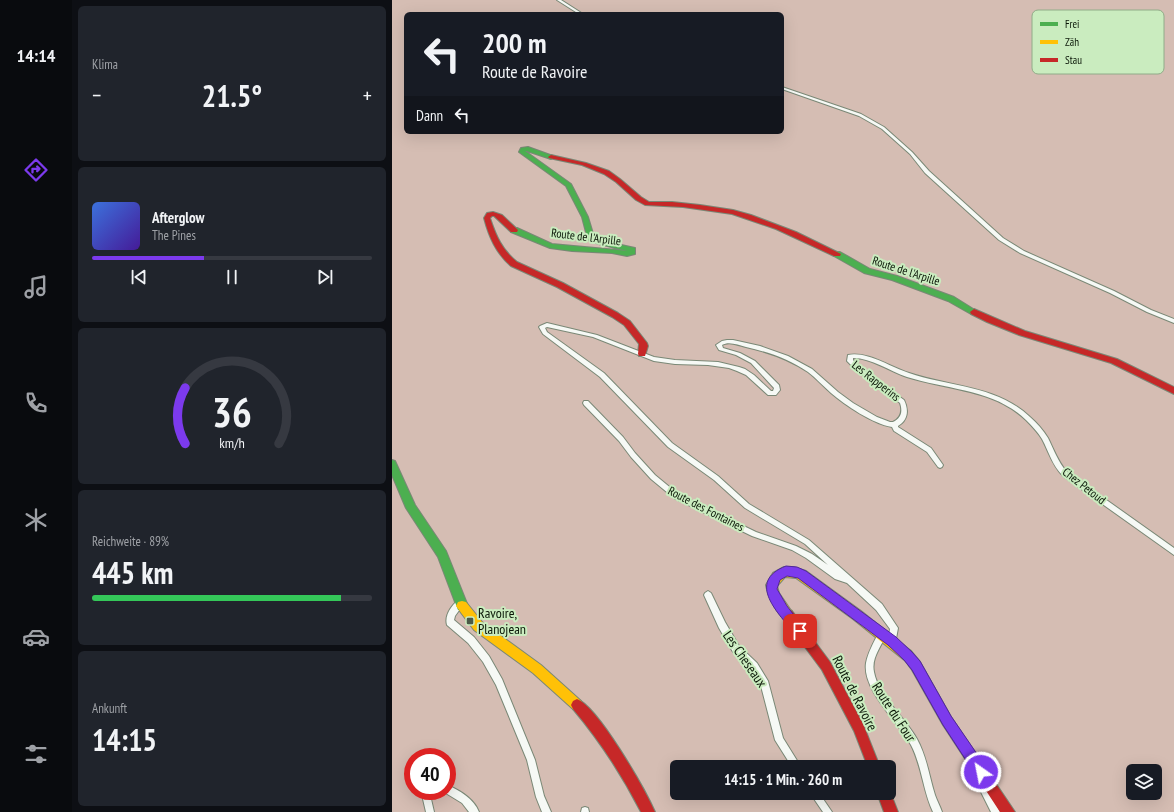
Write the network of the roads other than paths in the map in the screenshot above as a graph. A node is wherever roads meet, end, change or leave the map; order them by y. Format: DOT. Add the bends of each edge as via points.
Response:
graph roads {
  1 [pos="559,0"];
  2 [pos="578,12"];
  3 [pos="784,89"];
  4 [pos="1174,321"];
  5 [pos="642,354"];
  6 [pos="850,356"];
  7 [pos="1174,391"];
  8 [pos="586,403"];
  9 [pos="894,425"];
  10 [pos="392,464"];
  11 [pos="940,465"];
  12 [pos="1174,552"];
  13 [pos="851,581"];
  14 [pos="708,595"];
  15 [pos="461,602"];
  16 [pos="882,634"];
  17 [pos="892,641"];
  18 [pos="792,760"];
  19 [pos="871,760"];
  20 [pos="975,762"];
  21 [pos="456,794"];
  22 [pos="427,800"];
  23 [pos="819,800"];
  24 [pos="887,800"];
  25 [pos="430,812"];
  26 [pos="475,812"];
  27 [pos="546,812"];
  28 [pos="648,812"];
  29 [pos="828,812"];
  30 [pos="891,812"];
  31 [pos="938,812"];
  32 [pos="996,812"];
  33 [pos="1008,812"];
  1 -- 2 [label="street"];
  3 -- 4 [label="street" via="860,116 883,128 966,208 1001,239 1017,249"];
  5 -- 7 [label="street, Route de l'Arpille" via="643,343 624,320 514,264 496,244 487,218 493,212 499,215 508,227 550,246 627,254 632,251 600,243 591,238 585,217 569,185 522,152 522,149 600,169 614,177 642,201 654,206 671,204 717,209 754,219 807,240 867,271 945,297 1007,328 1111,361"];
  5 -- 9 [label="street" via="667,361 725,365 739,369 770,393 774,393 777,388 757,365 738,354 720,349 719,345 731,341 764,349 810,371 844,400 885,424"];
  5 -- 13 [label="street" via="576,331 547,325 542,328 545,333 602,375 670,445 716,478 747,506 807,542"];
  6 -- 9 [label="street, Les Rapperins" via="850,361 856,367 902,402 904,415 898,424"];
  6 -- 12 [label="street, Chez Petoud" via="910,375 973,389 1008,404 1026,416 1041,433 1056,464 1065,474"];
  8 -- 13 [label="street, Route des Fontaines" via="621,439 652,477 676,496 754,534 794,548 838,577"];
  9 -- 11 [label="street" via="896,429 928,450"];
  10 -- 15 [label="street" via="407,501 433,536"];
  13 -- 17 [label="street" via="879,607 894,628"];
  14 -- 18 [label="street, Les Cheseaux" via="736,649 754,666 765,684 779,740"];
  15 -- 27 [label="street" via="451,616 450,622 474,644 499,682 530,760"];
  15 -- 28 [label="street" via="472,620 546,677 583,712 625,767"];
  16 -- 17 [label="street, Route de Ravoire"];
  16 -- 19 [label="street, Route de Ravoire" via="797,572 780,573 773,581 771,590 774,596 826,666 859,728"];
  16 -- 31 [label="street, Route du Four" via="870,659 870,674 876,688 914,743"];
  17 -- 20 [label="street, Route de Ravoire" via="916,666 947,721"];
  20 -- 32 [label="street" via="975,772"];
  20 -- 33 [label="street, Route de Ravoire"];
  21 -- 26 [label="street" via="465,800"];
  22 -- 25 [label="street"];
  23 -- 29 [label="street"];
  24 -- 30 [label="street"];
}
